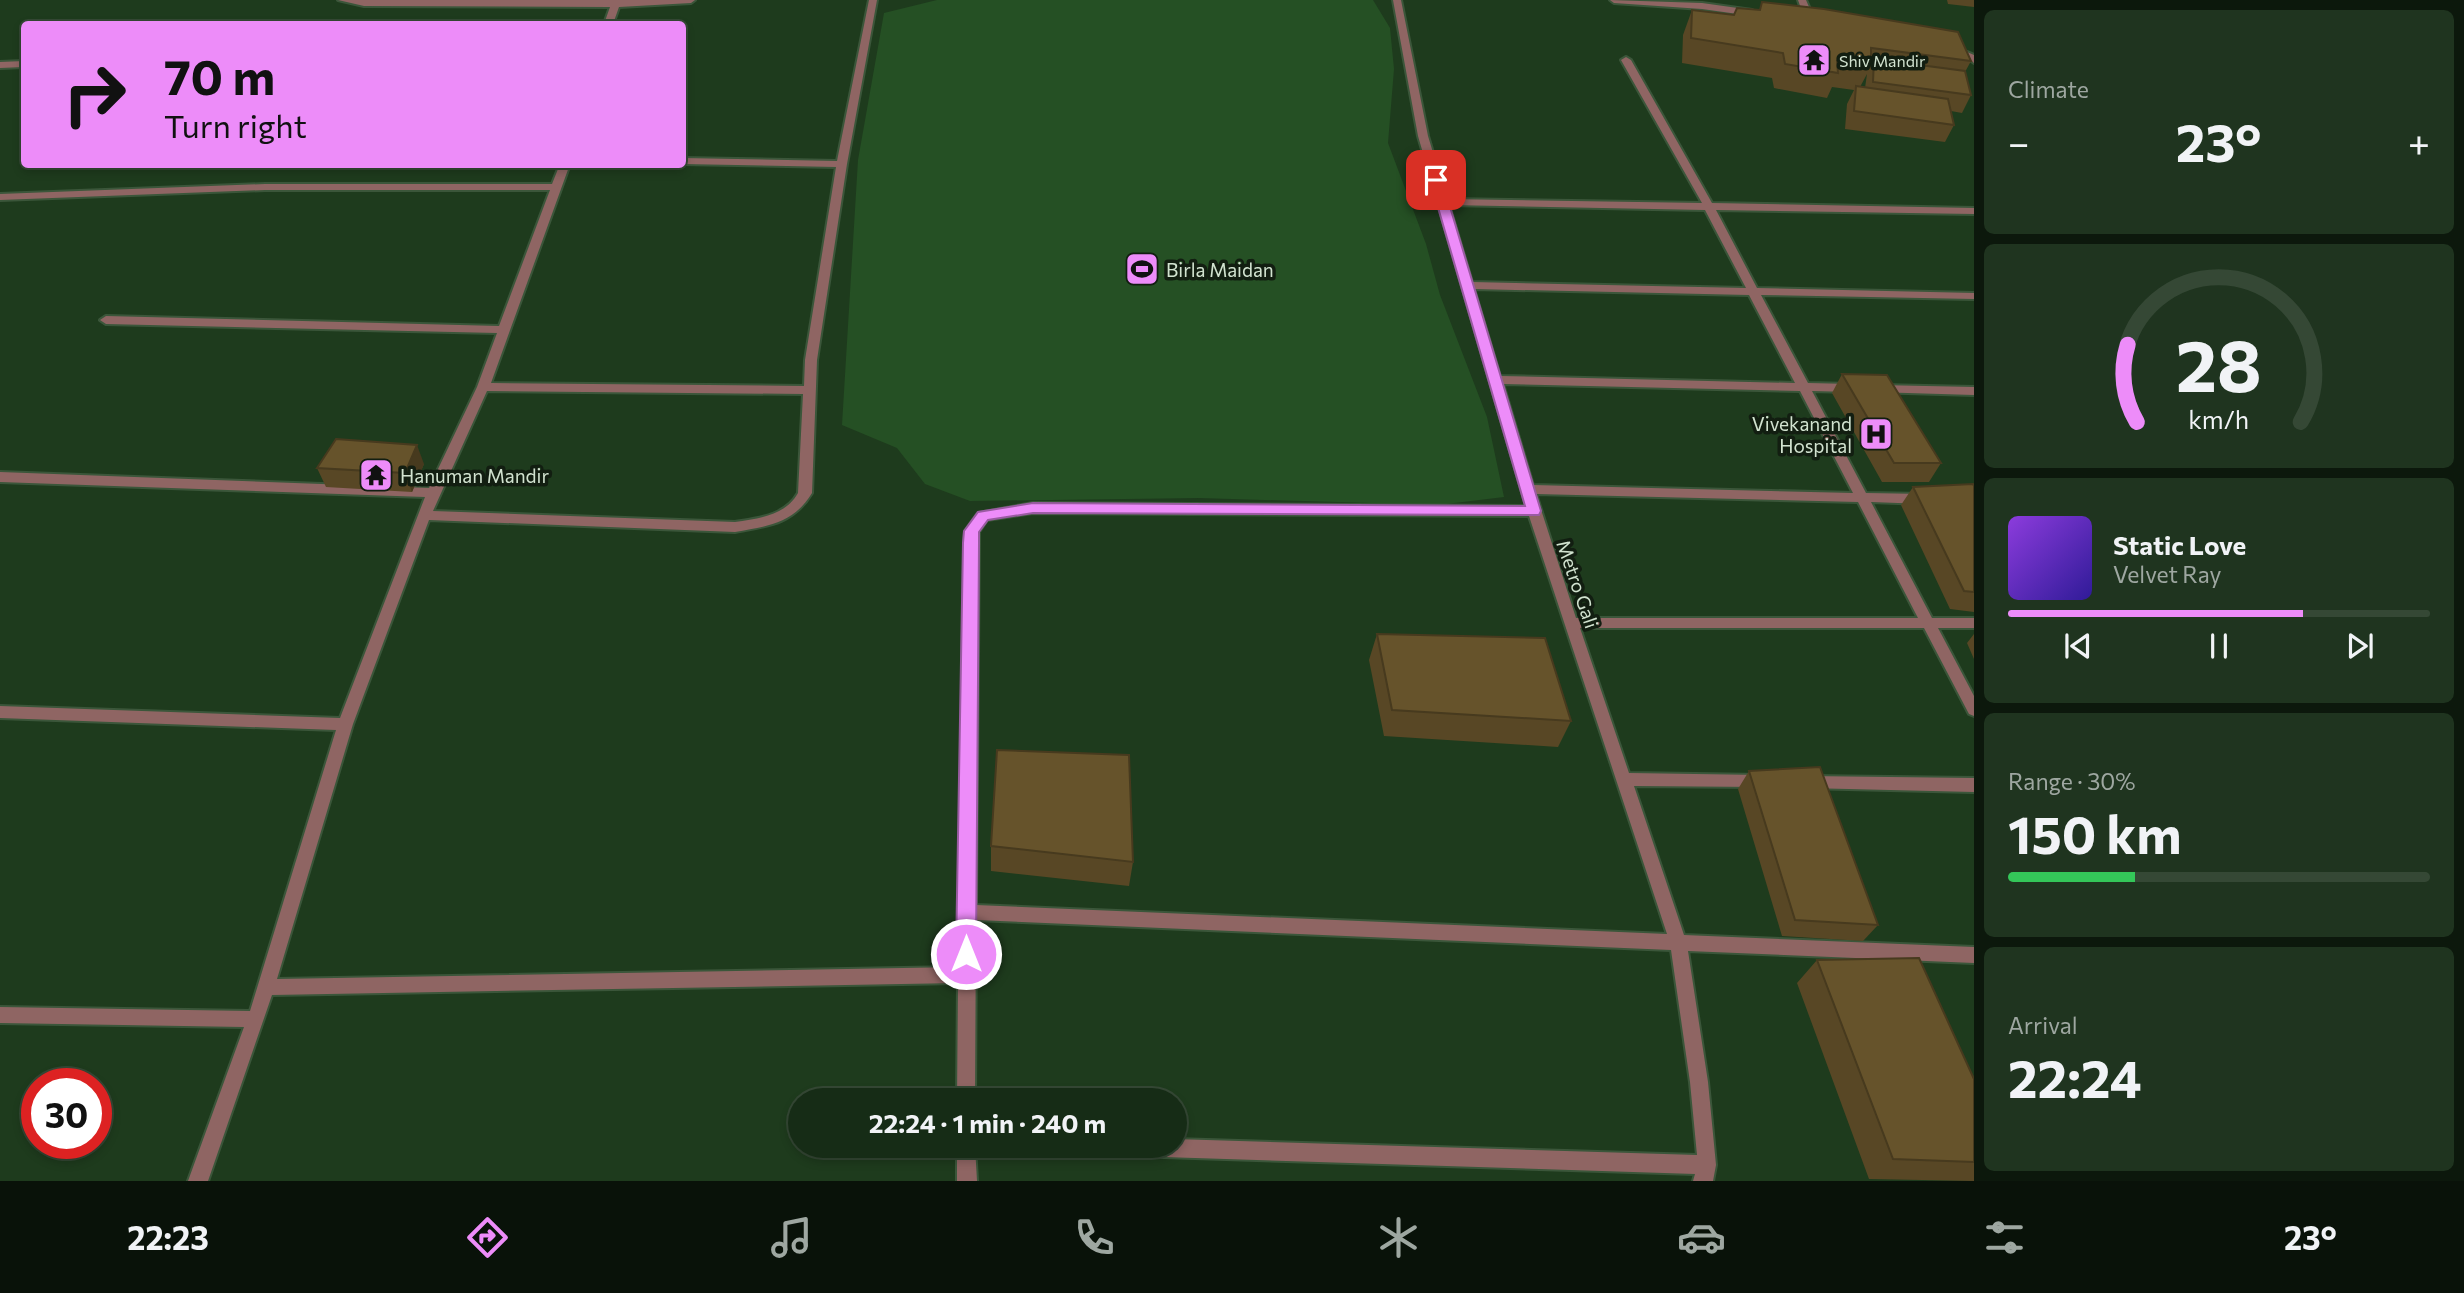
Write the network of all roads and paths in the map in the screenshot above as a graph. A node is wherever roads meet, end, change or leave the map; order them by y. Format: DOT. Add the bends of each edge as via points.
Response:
graph roads {
  1 [pos="342,0"];
  2 [pos="691,0"];
  3 [pos="873,0"];
  4 [pos="1397,0"];
  5 [pos="1615,0"];
  6 [pos="1802,0"];
  7 [pos="616,2"];
  8 [pos="1764,15"];
  9 [pos="610,21"];
  10 [pos="1799,21"];
  11 [pos="1811,23"];
  12 [pos="1824,24"];
  13 [pos="1974,50"];
  14 [pos="1626,60"];
  15 [pos="1974,60"];
  16 [pos="21,64"];
  17 [pos="0,65"];
  18 [pos="686,162"];
  19 [pos="842,164"];
  20 [pos="564,168"];
  21 [pos="557,187"];
  22 [pos="0,197"];
  23 [pos="1443,202"];
  24 [pos="1709,207"];
  25 [pos="1974,211"];
  26 [pos="1467,285"];
  27 [pos="1752,292"];
  28 [pos="1974,296"];
  29 [pos="106,320"];
  30 [pos="504,330"];
  31 [pos="1496,380"];
  32 [pos="483,387"];
  33 [pos="1802,387"];
  34 [pos="810,390"];
  35 [pos="1974,391"];
  36 [pos="0,477"];
  37 [pos="1527,489"];
  38 [pos="433,493"];
  39 [pos="1861,497"];
  40 [pos="1934,499"];
  41 [pos="1534,511"];
  42 [pos="425,515"];
  43 [pos="1571,622"];
  44 [pos="1927,623"];
  45 [pos="1974,623"];
  46 [pos="1974,710"];
  47 [pos="0,712"];
  48 [pos="345,724"];
  49 [pos="1623,779"];
  50 [pos="1974,785"];
  51 [pos="966,912"];
  52 [pos="1679,944"];
  53 [pos="1974,955"];
  54 [pos="966,975"];
  55 [pos="266,987"];
  56 [pos="0,1016"];
  57 [pos="256,1019"];
  58 [pos="966,1088"];
  59 [pos="1187,1150"];
  60 [pos="967,1158"];
  61 [pos="1705,1173"];
  62 [pos="198,1181"];
  63 [pos="967,1181"];
  1 -- 7 [label="street"];
  2 -- 7 [label="street"];
  3 -- 19 [label="street"];
  4 -- 23 [label="street, Metro Gali" via="1423,136"];
  5 -- 8 [label="street"];
  6 -- 11 [label="street"];
  7 -- 9 [label="street"];
  10 -- 11 [label="street"];
  11 -- 12 [label="street"];
  13 -- 15 [label="street" via="1945,46"];
  14 -- 24 [label="street"];
  16 -- 17 [label="street"];
  18 -- 19 [label="street"];
  19 -- 34 [label="street"];
  20 -- 21 [label="street"];
  21 -- 22 [label="street" via="265,187"];
  21 -- 30 [label="street"];
  23 -- 24 [label="street"];
  23 -- 26 [label="street, Metro Gali"];
  24 -- 25 [label="street"];
  24 -- 27 [label="street"];
  26 -- 27 [label="street"];
  26 -- 31 [label="street, Metro Gali"];
  27 -- 28 [label="street"];
  27 -- 33 [label="street"];
  29 -- 30 [label="street"];
  30 -- 32 [label="street"];
  31 -- 33 [label="street"];
  31 -- 37 [label="street, Metro Gali"];
  32 -- 34 [label="street"];
  32 -- 38 [label="street"];
  33 -- 35 [label="street"];
  33 -- 39 [label="street"];
  34 -- 42 [label="street" via="805,493 799,505 775,519 735,527"];
  36 -- 38 [label="street"];
  37 -- 39 [label="street"];
  37 -- 41 [label="street, Metro Gali"];
  38 -- 42 [label="street"];
  39 -- 40 [label="street"];
  39 -- 44 [label="street"];
  41 -- 43 [label="street, Metro Gali"];
  41 -- 51 [label="street" via="1033,508 983,516 972,531 971,543"];
  42 -- 48 [label="street"];
  43 -- 44 [label="street"];
  43 -- 49 [label="street, Metro Gali"];
  44 -- 45 [label="street"];
  44 -- 46 [label="street"];
  47 -- 48 [label="street"];
  48 -- 55 [label="street"];
  49 -- 50 [label="street"];
  49 -- 52 [label="street, Metro Gali"];
  51 -- 52 [label="street"];
  51 -- 54 [label="street"];
  52 -- 53 [label="street"];
  52 -- 61 [label="street, Metro Gali" via="1699,1082"];
  54 -- 55 [label="street"];
  54 -- 58 [label="street"];
  55 -- 57 [label="street"];
  56 -- 57 [label="street"];
  57 -- 62 [label="street"];
  59 -- 61 [label="street"];
  60 -- 63 [label="street"];
}
